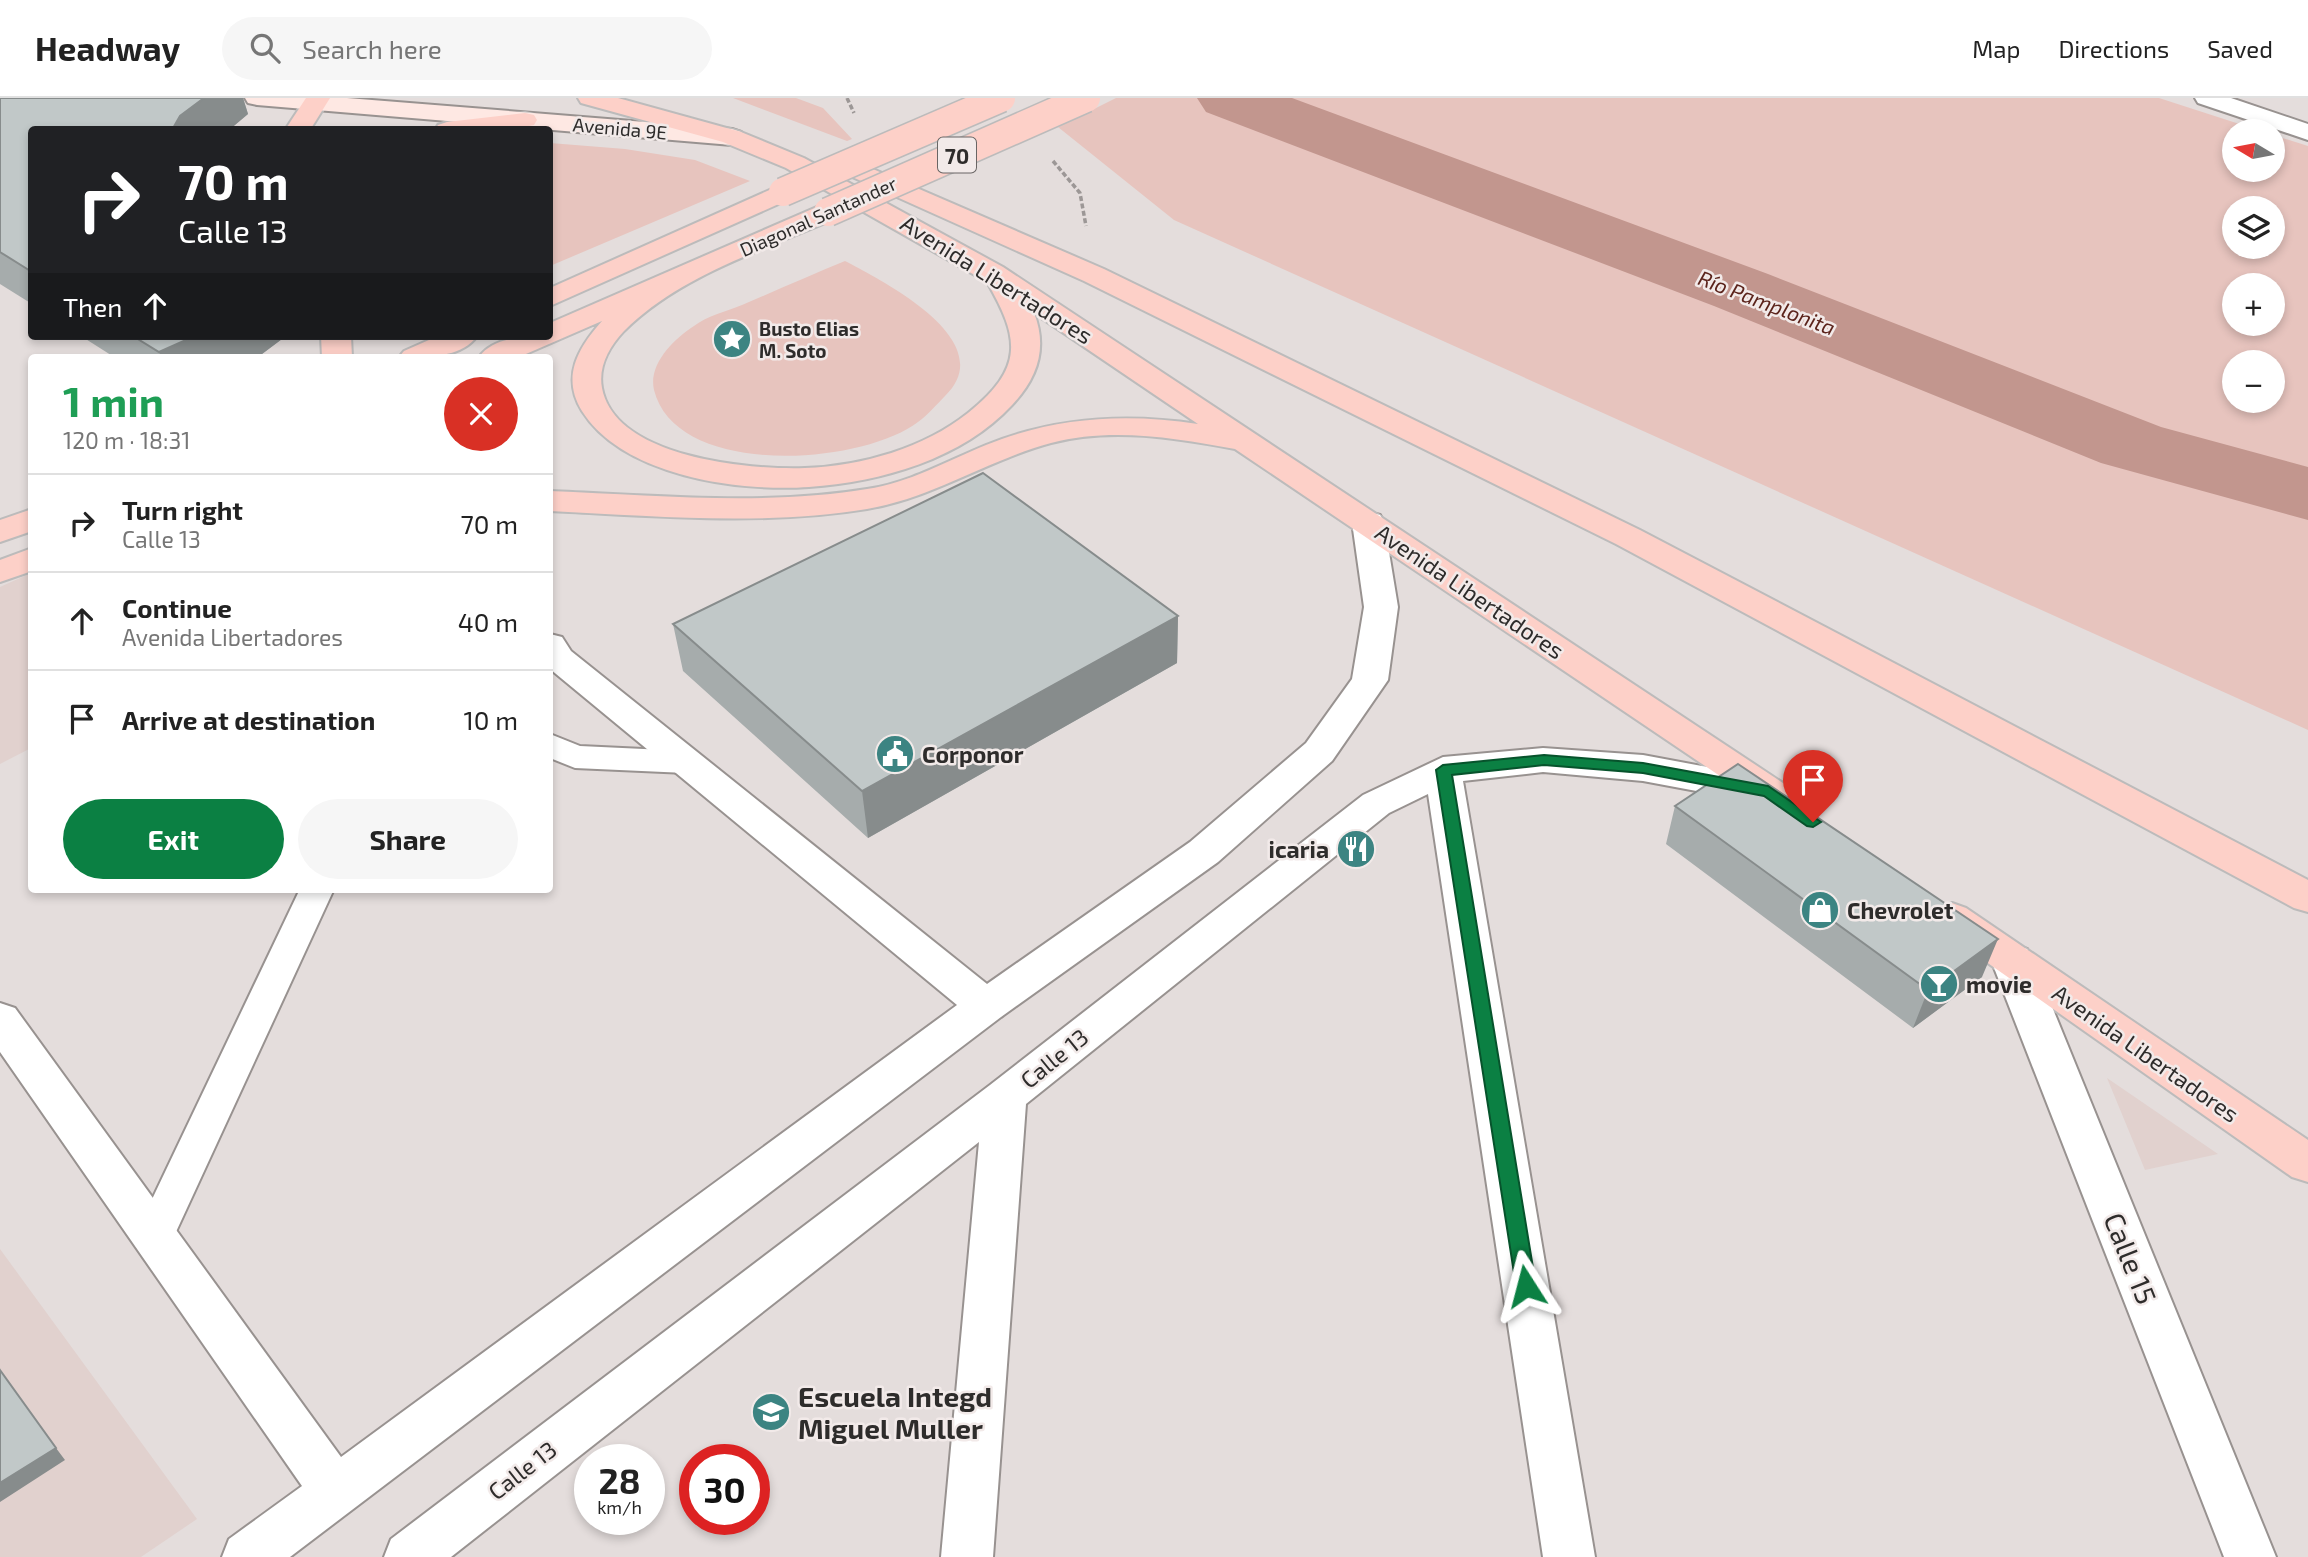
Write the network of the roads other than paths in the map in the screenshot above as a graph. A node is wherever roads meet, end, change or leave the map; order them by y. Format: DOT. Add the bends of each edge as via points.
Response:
graph roads {
  1 [pos="257,98"];
  2 [pos="590,98"];
  3 [pos="657,98"];
  4 [pos="1001,98"];
  5 [pos="1086,98"];
  6 [pos="2207,98"];
  7 [pos="316,100"];
  8 [pos="525,120"];
  9 [pos="299,126"];
  10 [pos="478,126"];
  11 [pos="2308,132"];
  12 [pos="732,137"];
  13 [pos="700,268"];
  14 [pos="993,273"];
  15 [pos="554,295"];
  16 [pos="553,332"];
  17 [pos="453,340"];
  18 [pos="534,340"];
  19 [pos="421,354"];
  20 [pos="501,354"];
  21 [pos="1252,443"];
  22 [pos="553,501"];
  23 [pos="28,521"];
  24 [pos="1368,522"];
  25 [pos="0,532"];
  26 [pos="28,560"];
  27 [pos="0,572"];
  28 [pos="553,650"];
  29 [pos="553,746"];
  30 [pos="686,762"];
  31 [pos="1443,770"];
  32 [pos="1785,803"];
  33 [pos="315,893"];
  34 [pos="1923,898"];
  35 [pos="2308,898"];
  36 [pos="2011,960"];
  37 [pos="986,1006"];
  38 [pos="0,1019"];
  39 [pos="1005,1097"];
  40 [pos="2308,1164"];
  41 [pos="155,1235"];
  42 [pos="336,1492"];
  43 [pos="248,1557"];
  44 [pos="410,1557"];
  45 [pos="967,1557"];
  46 [pos="1569,1557"];
  47 [pos="2250,1557"];
  1 -- 7 [label="street, Avenida 9E"];
  2 -- 12 [label="main road, Avenida Libertadores"];
  3 -- 35 [label="main road, Avenida Libertadores" via="809,149 1094,275 1628,537"];
  4 -- 15 [label="main road, Diagonal Santander / 70, bridge"];
  5 -- 13 [label="main road, Diagonal Santander / 70, bridge"];
  6 -- 11 [label="street"];
  7 -- 8 [label="street, Avenida 9E"];
  7 -- 9 [label="main road"];
  8 -- 10 [label="main road"];
  8 -- 12 [label="street, Avenida 9E"];
  12 -- 14 [label="main road, Avenida Libertadores" via="815,173"];
  13 -- 14 [label="main road" via="635,308 601,340 586,373 593,407 613,429 668,459 745,476 787,478 834,475 892,462 952,437 993,409 1021,373 1028,342 1023,316"];
  13 -- 16 [label="main road, Diagonal Santander / 70"];
  14 -- 21 [label="main road, Avenida Libertadores"];
  17 -- 19 [label="main road"];
  18 -- 20 [label="main road"];
  21 -- 22 [label="main road" via="1162,427 1113,424 1036,437 937,479 867,499 775,505"];
  21 -- 24 [label="main road, Avenida Libertadores"];
  23 -- 25 [label="main road"];
  24 -- 32 [label="main road, Avenida Libertadores"];
  24 -- 37 [label="street" via="1381,607 1370,680 1319,752 1204,852"];
  26 -- 27 [label="main road"];
  28 -- 30 [label="street"];
  29 -- 30 [label="lane" via="575,757"];
  30 -- 37 [label="street"];
  31 -- 32 [label="street, Calle 13" via="1544,760 1643,768"];
  31 -- 39 [label="street, Calle 13" via="1376,804"];
  31 -- 46 [label="street"];
  33 -- 41 [label="lane"];
  34 -- 36 [label="main road, Avenida Libertadores"];
  36 -- 40 [label="main road, Avenida Libertadores"];
  36 -- 47 [label="street, Calle 15"];
  37 -- 42 [label="street"];
  38 -- 41 [label="street"];
  39 -- 44 [label="street, Calle 13"];
  39 -- 45 [label="street"];
  41 -- 42 [label="street"];
  42 -- 43 [label="street"];
}
